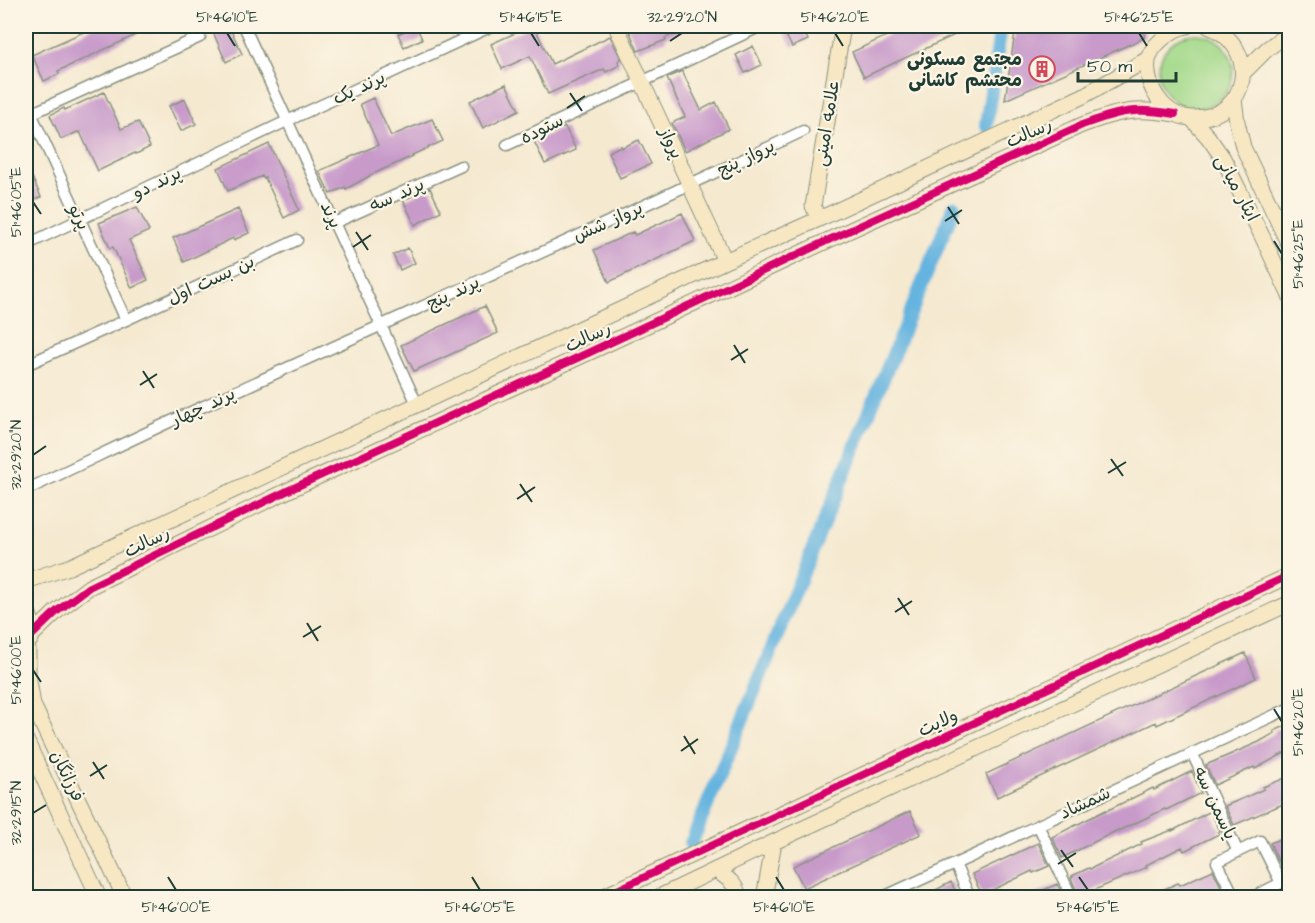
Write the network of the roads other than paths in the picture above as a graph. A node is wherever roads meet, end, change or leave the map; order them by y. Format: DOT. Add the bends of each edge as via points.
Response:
graph roads {
  1 [pos="244,26"];
  2 [pos="492,26"];
  3 [pos="616,26"];
  4 [pos="761,26"];
  5 [pos="843,26"];
  6 [pos="1161,26"];
  7 [pos="1187,26"];
  8 [pos="1213,26"];
  9 [pos="1290,32"];
  10 [pos="200,37"];
  11 [pos="1156,45"];
  12 [pos="1148,59"];
  13 [pos="1244,72"];
  14 [pos="642,81"];
  15 [pos="1234,99"];
  16 [pos="1175,114"];
  17 [pos="28,115"];
  18 [pos="1192,118"];
  19 [pos="287,121"];
  20 [pos="803,131"];
  21 [pos="507,145"];
  22 [pos="461,166"];
  23 [pos="690,185"];
  24 [pos="819,219"];
  25 [pos="80,220"];
  26 [pos="334,223"];
  27 [pos="297,240"];
  28 [pos="26,245"];
  29 [pos="1290,247"];
  30 [pos="525,259"];
  31 [pos="725,261"];
  32 [pos="1290,296"];
  33 [pos="126,320"];
  34 [pos="381,326"];
  35 [pos="26,365"];
  36 [pos="417,404"];
  37 [pos="26,490"];
  38 [pos="1290,574"];
  39 [pos="26,581"];
  40 [pos="1290,603"];
  41 [pos="26,606"];
  42 [pos="28,646"];
  43 [pos="1290,708"];
  44 [pos="26,740"];
  45 [pos="1192,753"];
  46 [pos="1038,825"];
  47 [pos="774,842"];
  48 [pos="1238,852"];
  49 [pos="955,864"];
  50 [pos="716,870"];
  51 [pos="99,897"];
  52 [pos="125,897"];
  53 [pos="600,897"];
  54 [pos="657,897"];
  55 [pos="739,897"];
  56 [pos="764,897"];
  57 [pos="881,897"];
  58 [pos="970,897"];
  59 [pos="1072,897"];
  60 [pos="1235,897"];
  61 [pos="1251,897"];
  1 -- 19 [label="street, پرند"];
  2 -- 19 [label="street, پرند یک"];
  3 -- 14 [label="street, پرواز"];
  4 -- 14 [label="street, ستوده"];
  5 -- 24 [label="street, علامه امینی" via="813,207"];
  6 -- 11 [label="street"];
  7 -- 11 [label="street" via="1168,34"];
  8 -- 13 [label="street" via="1235,45"];
  9 -- 13 [label="street"];
  10 -- 17 [label="street"];
  11 -- 12 [label="street"];
  12 -- 16 [label="street" via="1153,92"];
  12 -- 24 [label="street, رسالت" via="1083,96"];
  13 -- 15 [label="street"];
  14 -- 21 [label="street, ستوده"];
  14 -- 23 [label="street, پرواز"];
  15 -- 18 [label="street" via="1208,117"];
  15 -- 29 [label="street, ایثار میانی" via="1243,147"];
  16 -- 18 [label="street, رسالت"];
  16 -- 42 [label="street, رسالت" via="1134,111 1082,125 289,490 89,587 56,612"];
  17 -- 25 [label="street, پرتو"];
  18 -- 32 [label="street, ایثار میانی" via="1223,158"];
  19 -- 25 [label="street, پرند دو"];
  19 -- 26 [label="street, پرند"];
  20 -- 23 [label="street, پرواز پنج"];
  22 -- 26 [label="street, پرند سه"];
  23 -- 30 [label="street, پرواز شش"];
  23 -- 31 [label="street, پرواز"];
  24 -- 31 [label="street, رسالت"];
  25 -- 28 [label="street, پرند دو"];
  25 -- 33 [label="street, پرتو"];
  26 -- 34 [label="street, پرند"];
  27 -- 33 [label="street, بن بست اول"];
  30 -- 34 [label="street, پرند پنج"];
  31 -- 36 [label="street, رسالت"];
  33 -- 35 [label="street, بن بست اول"];
  34 -- 36 [label="street, پرند"];
  34 -- 37 [label="street, پرند چهار"];
  36 -- 39 [label="street, رسالت" via="69,567"];
  38 -- 53 [label="street, ولایت"];
  40 -- 47 [label="street"];
  41 -- 42 [label="street, فرزانگان" via="32,620"];
  42 -- 52 [label="street, فرزانگان" via="33,705"];
  43 -- 45 [label="street, شمشاد"];
  44 -- 51 [label="street, فرزانگان"];
  45 -- 46 [label="street, شمشاد"];
  45 -- 48 [label="street, یاسمن سه"];
  46 -- 49 [label="street, شمشاد"];
  46 -- 59 [label="street"];
  47 -- 50 [label="street"];
  47 -- 56 [label="street"];
  48 -- 60 [label="street" via="1217,862"];
  48 -- 61 [label="street" via="1260,841 1281,883"];
  49 -- 57 [label="street, شمشاد"];
  49 -- 58 [label="street"];
  50 -- 54 [label="street"];
  50 -- 55 [label="street" via="733,882"];
}
